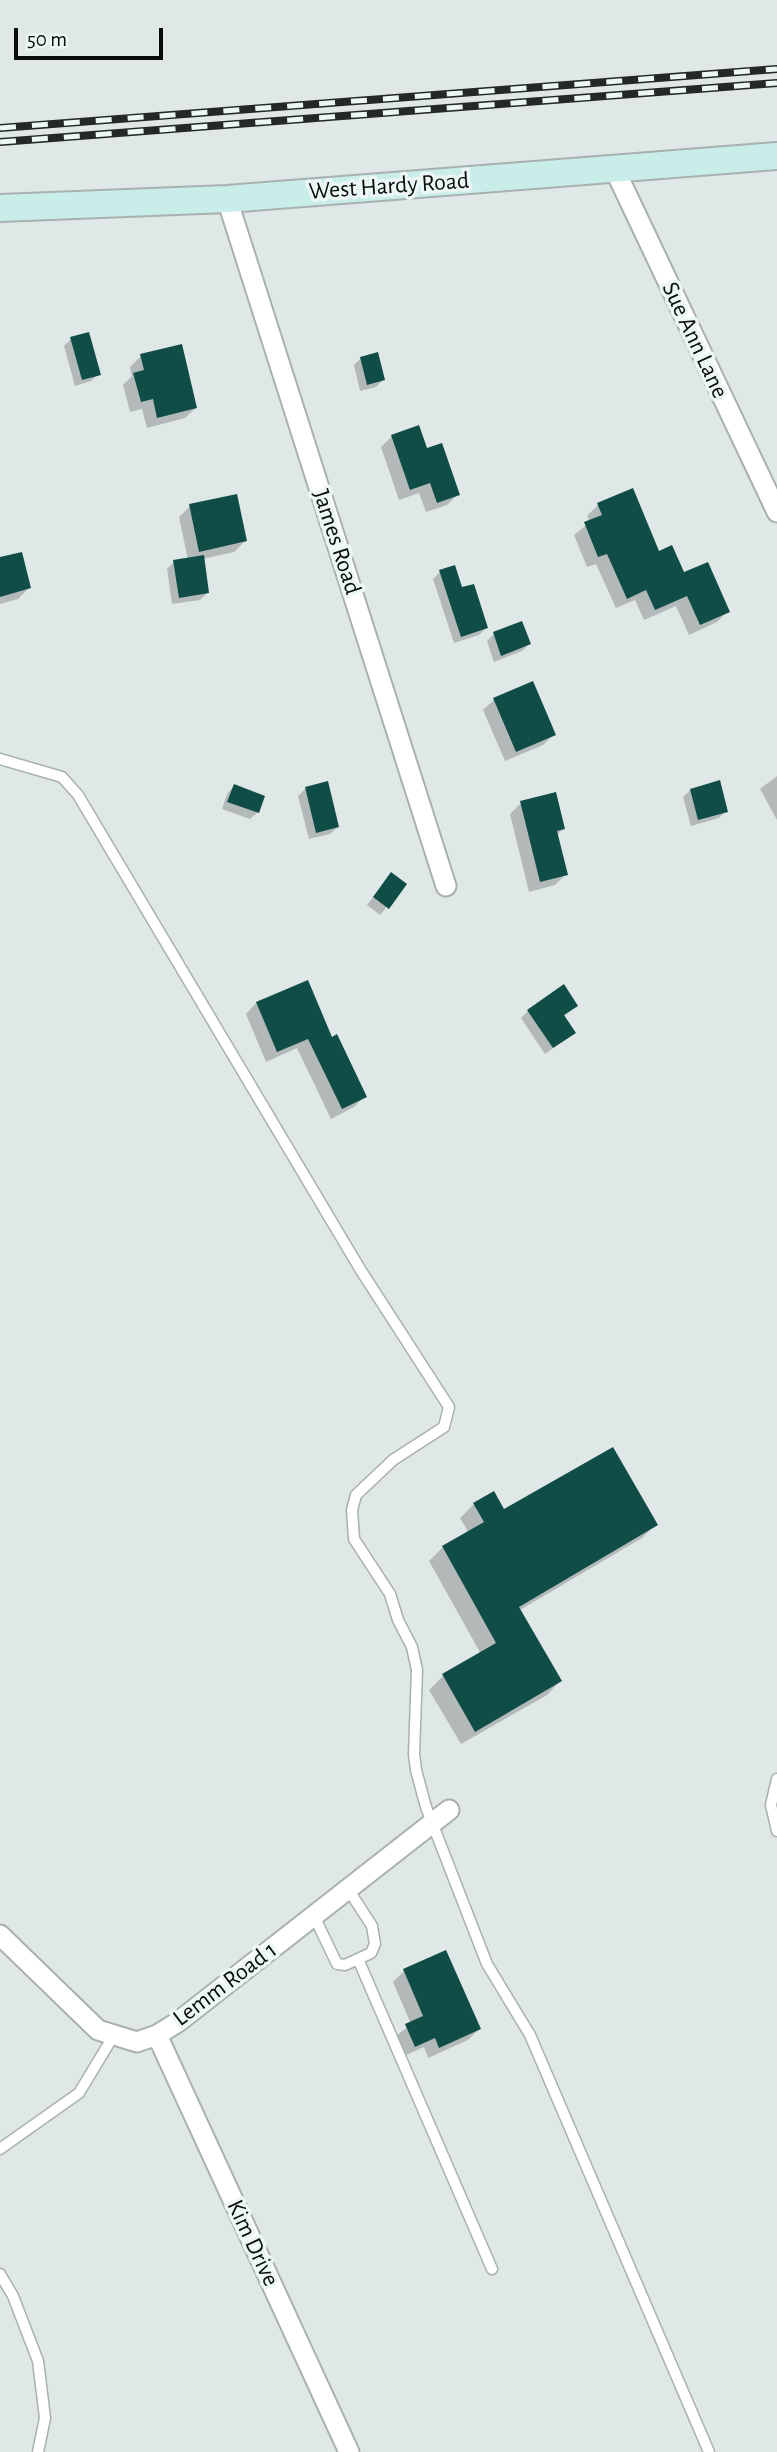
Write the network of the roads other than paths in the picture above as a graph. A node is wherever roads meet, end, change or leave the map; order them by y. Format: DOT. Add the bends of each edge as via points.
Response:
graph roads {
  1 [pos="777,156"];
  2 [pos="614,169"];
  3 [pos="227,199"];
  4 [pos="0,208"];
  5 [pos="777,512"];
  6 [pos="0,759"];
  7 [pos="446,886"];
  8 [pos="777,1779"];
  9 [pos="441,1816"];
  10 [pos="777,1831"];
  11 [pos="348,1889"];
  12 [pos="314,1916"];
  13 [pos="0,1935"];
  14 [pos="358,1959"];
  15 [pos="114,2035"];
  16 [pos="158,2035"];
  17 [pos="0,2148"];
  18 [pos="492,2269"];
  19 [pos="0,2274"];
  20 [pos="38,2452"];
  21 [pos="349,2452"];
  22 [pos="709,2452"];
  1 -- 2 [label="main road, West Hardy Road"];
  2 -- 3 [label="main road, West Hardy Road"];
  2 -- 5 [label="street, Sue Ann Lane"];
  3 -- 4 [label="main road, West Hardy Road"];
  3 -- 7 [label="street, James Road"];
  6 -- 9 [label="lane" via="62,777 78,794 360,1269 449,1407 444,1427 393,1460 356,1495 352,1510 354,1539 390,1594 412,1647 417,1670 414,1754 426,1807"];
  8 -- 10 [label="lane" via="771,1805"];
  9 -- 11 [label="street, Lemm Road 1"];
  9 -- 22 [label="lane" via="487,1964 530,2035"];
  11 -- 12 [label="street, Lemm Road 1"];
  11 -- 14 [label="lane" via="372,1926 375,1944 371,1953"];
  12 -- 14 [label="lane" via="337,1964"];
  12 -- 16 [label="street, Lemm Road 1"];
  13 -- 15 [label="street, Lemm Road 1" via="98,2030"];
  14 -- 18 [label="lane"];
  15 -- 16 [label="street, Lemm Road 1" via="136,2042"];
  15 -- 17 [label="lane" via="79,2093"];
  16 -- 21 [label="street, Kim Drive"];
  19 -- 20 [label="lane" via="38,2361 46,2418"];
}
